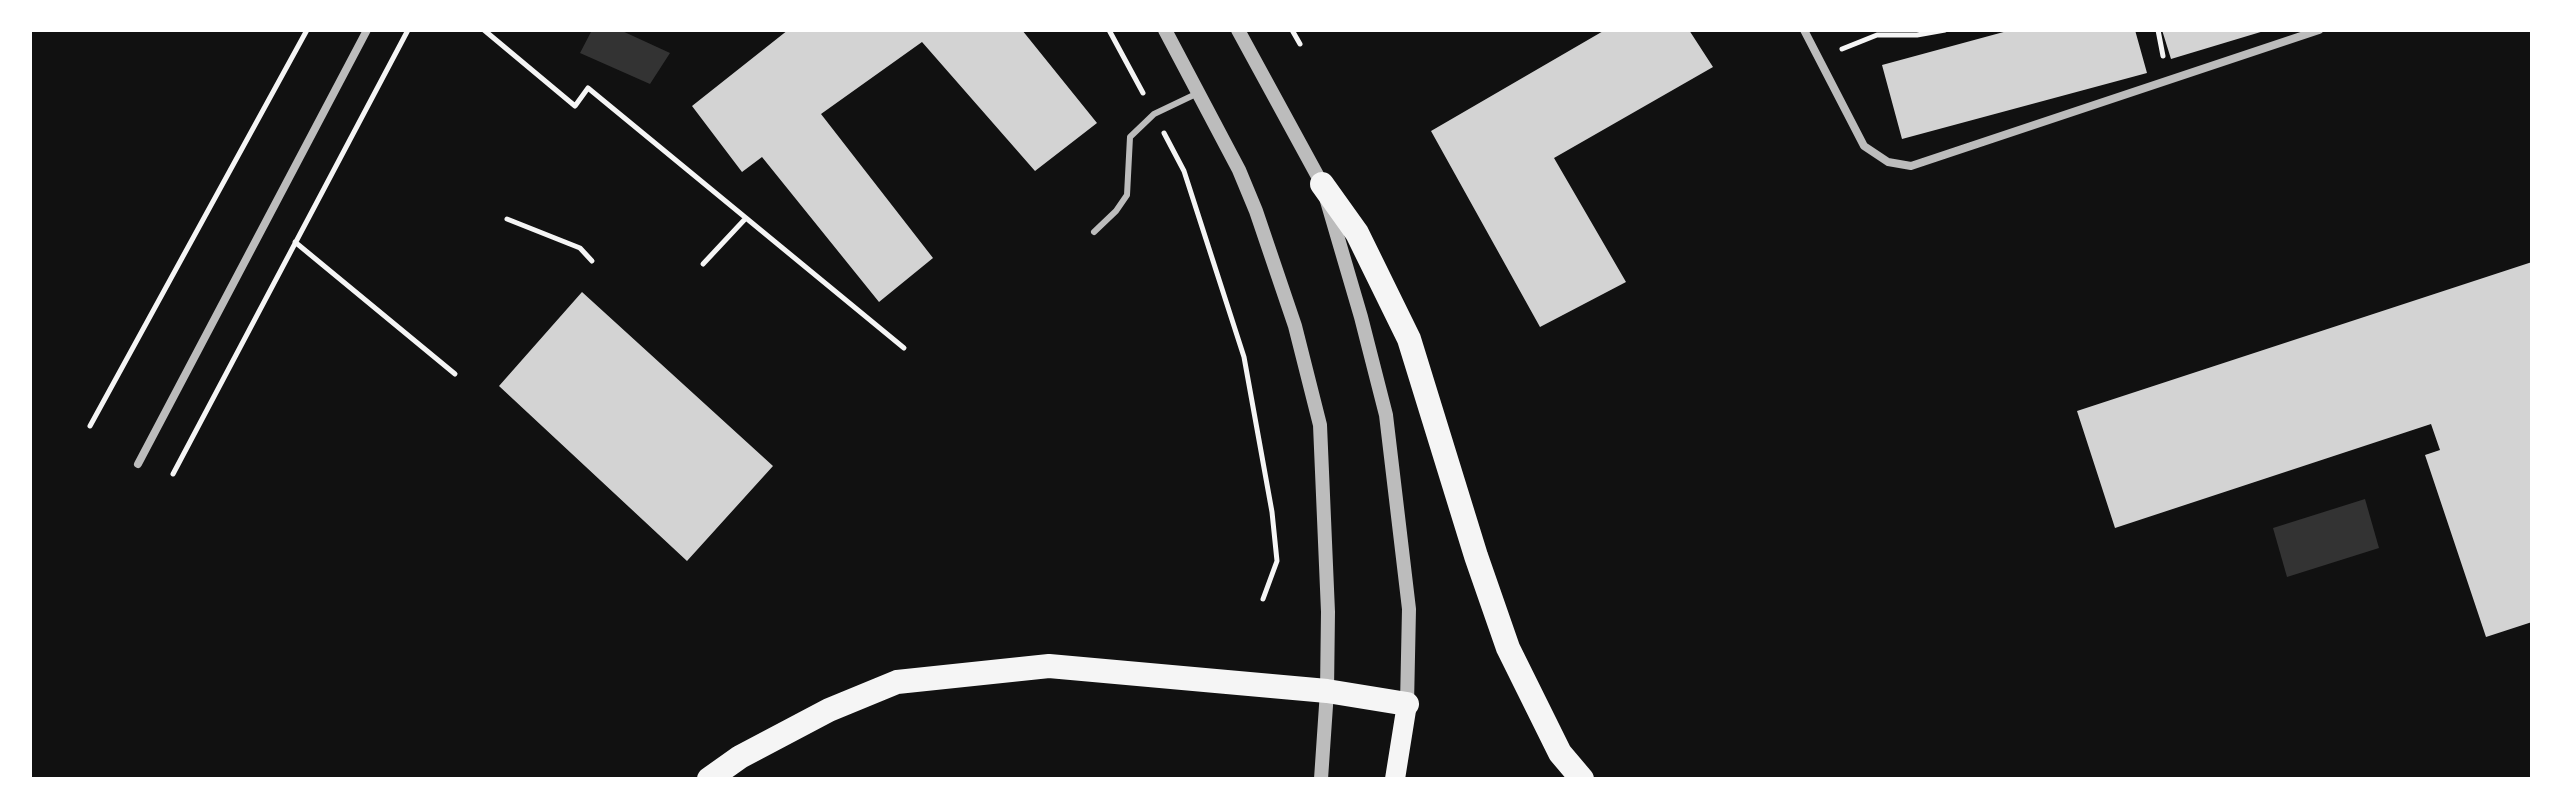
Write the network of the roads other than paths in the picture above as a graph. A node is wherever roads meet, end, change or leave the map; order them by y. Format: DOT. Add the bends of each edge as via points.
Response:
graph roads {
  1 [pos="367,30"];
  2 [pos="1165,30"];
  3 [pos="1238,30"];
  4 [pos="1804,30"];
  5 [pos="2319,30"];
  6 [pos="1198,93"];
  7 [pos="1322,184"];
  8 [pos="1094,232"];
  9 [pos="138,464"];
  10 [pos="1327,691"];
  11 [pos="1407,704"];
  12 [pos="709,779"];
  13 [pos="1321,779"];
  14 [pos="1395,779"];
  15 [pos="1582,779"];
  1 -- 9 [label="street"];
  2 -- 6 [label="street"];
  3 -- 7 [label="street"];
  4 -- 5 [label="street" via="1864,146 1888,162 1911,166"];
  6 -- 8 [label="lane" via="1154,114 1130,137 1127,195"];
  6 -- 10 [label="street" via="1256,211 1295,326 1320,425"];
  7 -- 11 [label="street" via="1386,415 1409,609"];
  7 -- 15 [label="highway" via="1357,233 1409,339 1508,648 1560,753"];
  10 -- 11 [label="highway"];
  10 -- 12 [label="highway" via="1049,666 897,682 829,710"];
  10 -- 13 [label="street"];
  11 -- 14 [label="main road"];
}
